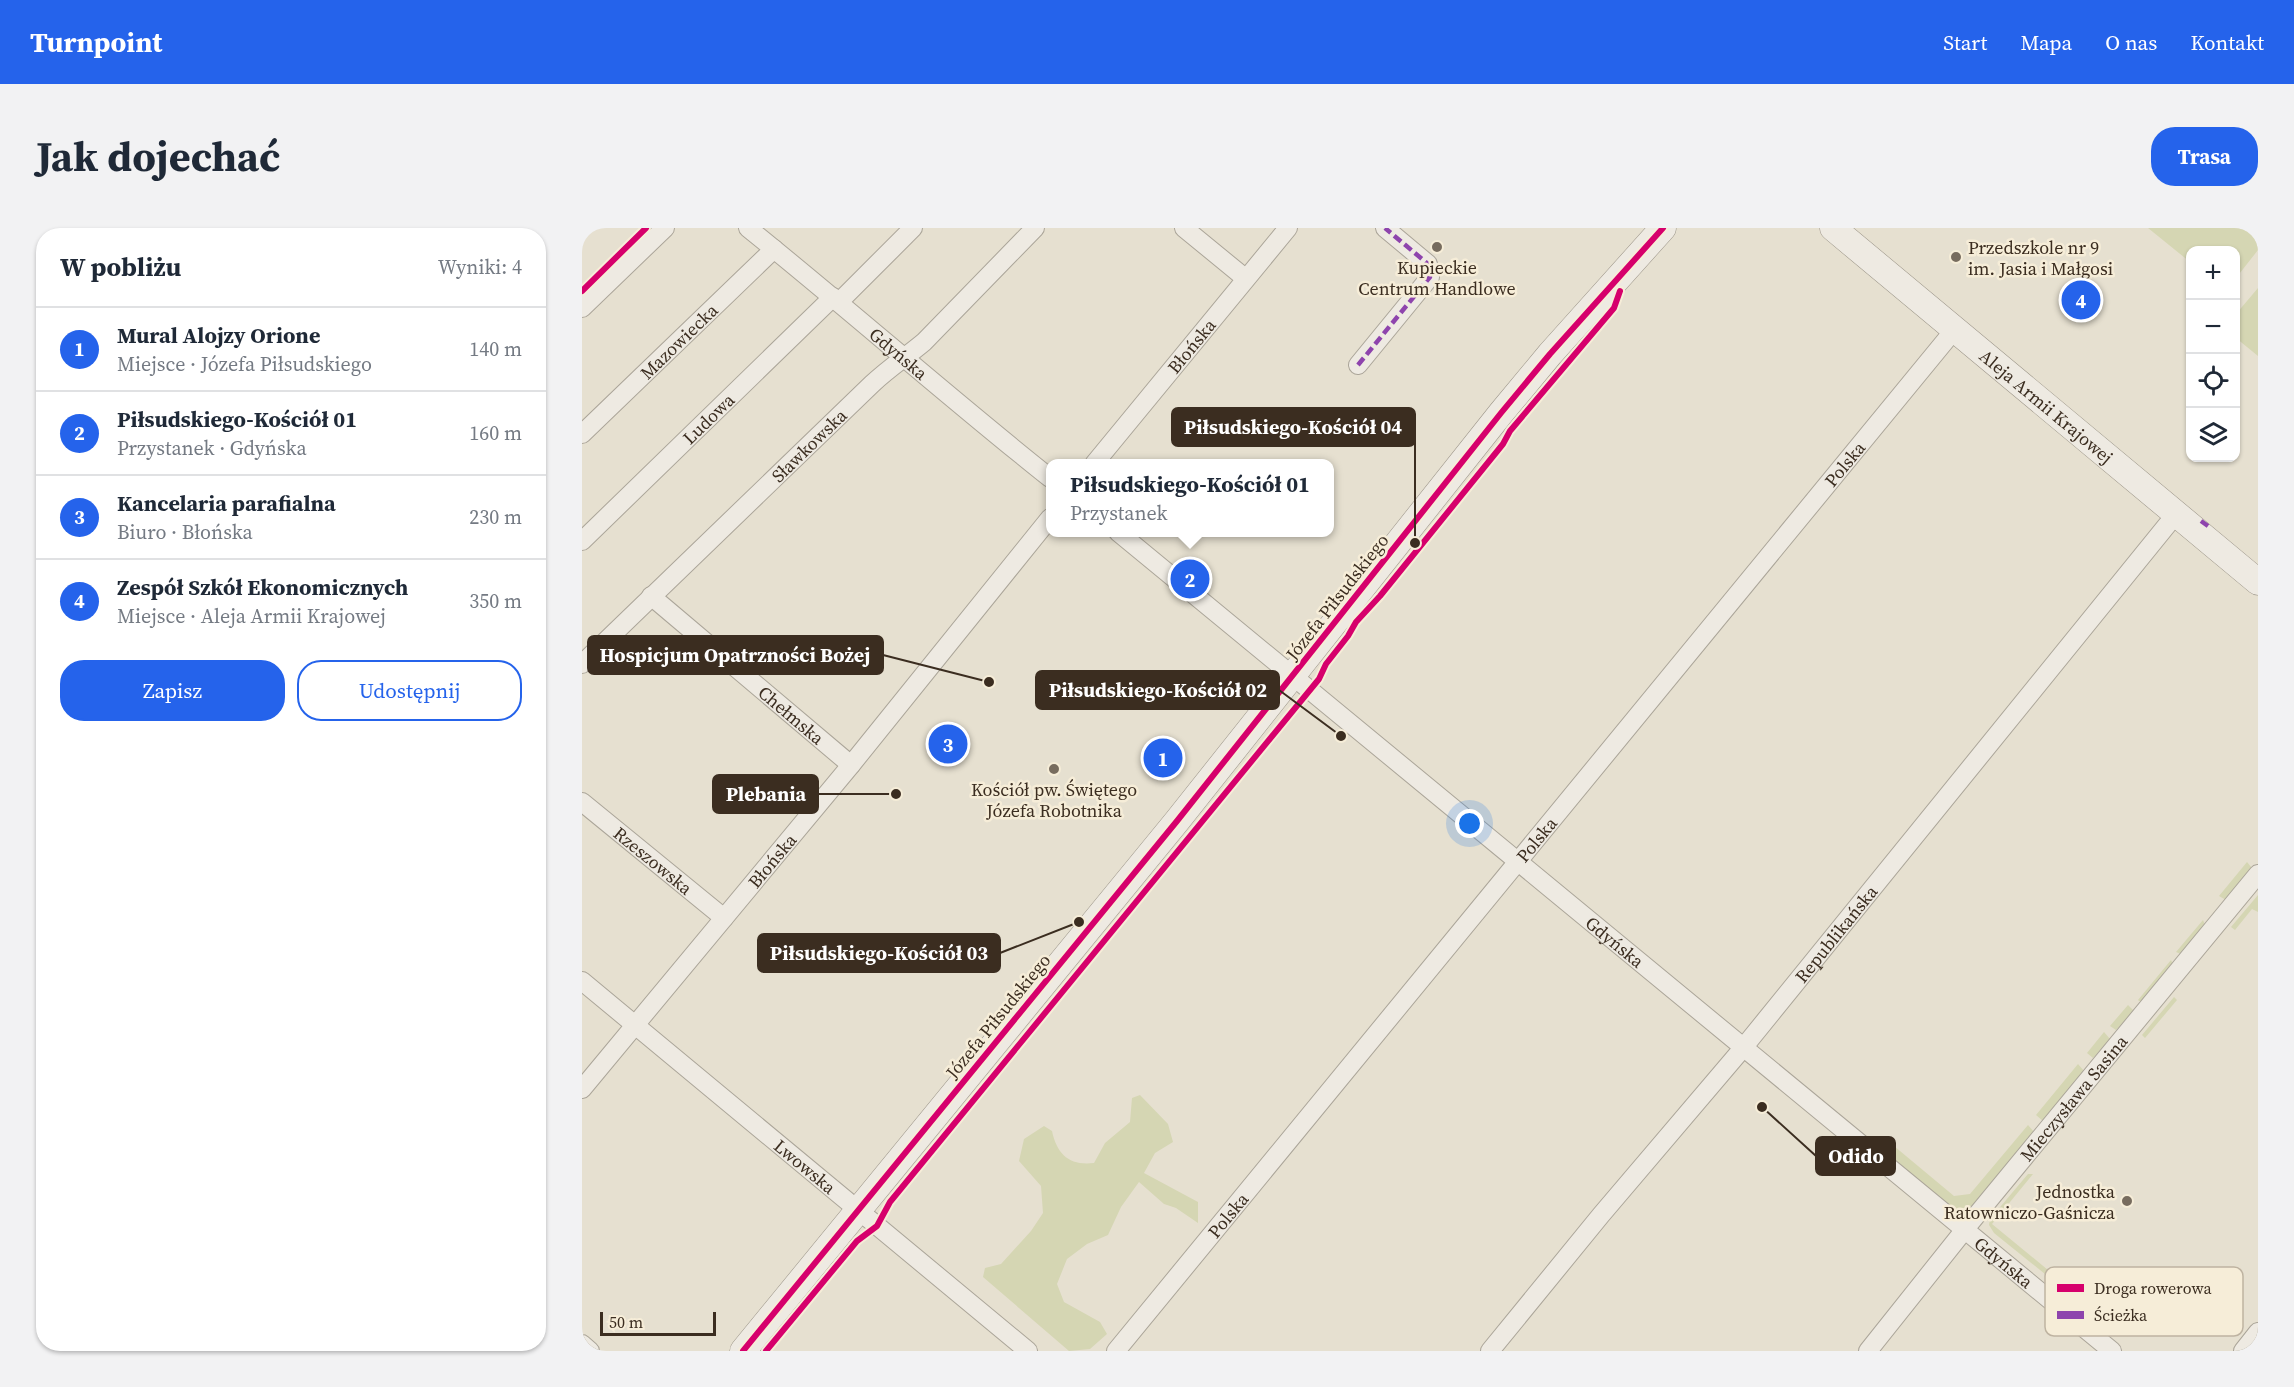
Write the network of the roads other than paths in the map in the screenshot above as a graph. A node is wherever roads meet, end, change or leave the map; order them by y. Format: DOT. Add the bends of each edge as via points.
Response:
graph roads {
  1 [pos="665,228"];
  2 [pos="748,228"];
  3 [pos="913,228"];
  4 [pos="1035,228"];
  5 [pos="1184,228"];
  6 [pos="1288,228"];
  7 [pos="1385,228"];
  8 [pos="1663,228"];
  9 [pos="1833,228"];
  10 [pos="774,249"];
  11 [pos="1245,278"];
  12 [pos="836,299"];
  13 [pos="582,308"];
  14 [pos="1955,329"];
  15 [pos="906,358"];
  16 [pos="1358,364"];
  17 [pos="582,434"];
  18 [pos="1098,459"];
  19 [pos="1046,475"];
  20 [pos="2176,514"];
  21 [pos="1046,523"];
  22 [pos="1124,537"];
  23 [pos="582,542"];
  24 [pos="2258,582"];
  25 [pos="651,596"];
  26 [pos="582,664"];
  27 [pos="1292,678"];
  28 [pos="850,765"];
  29 [pos="582,802"];
  30 [pos="1518,861"];
  31 [pos="2258,874"];
  32 [pos="724,918"];
  33 [pos="582,981"];
  34 [pos="635,1025"];
  35 [pos="1743,1048"];
  36 [pos="582,1089"];
  37 [pos="858,1210"];
  38 [pos="1965,1229"];
  39 [pos="2045,1295"];
  40 [pos="2258,1332"];
  41 [pos="2094,1336"];
  42 [pos="582,1344"];
  43 [pos="590,1351"];
  44 [pos="743,1351"];
  45 [pos="1028,1351"];
  46 [pos="1116,1351"];
  47 [pos="1490,1351"];
  48 [pos="1868,1351"];
  49 [pos="2112,1351"];
  50 [pos="2243,1351"];
  1 -- 13 [label="street"];
  2 -- 10 [label="street, Gdyńska"];
  3 -- 12 [label="street, Ludowa"];
  4 -- 15 [label="street, Sławkowska"];
  5 -- 11 [label="street"];
  6 -- 11 [label="street, Błońska"];
  7 -- 16 [label="street" via="1428,264 1431,272"];
  8 -- 27 [label="street, Józefa Piłsudskiego" via="1543,362"];
  9 -- 14 [label="street, Aleja Armii Krajowej"];
  10 -- 12 [label="street, Gdyńska"];
  10 -- 17 [label="street, Mazowiecka"];
  11 -- 18 [label="street, Błońska"];
  12 -- 15 [label="street, Gdyńska"];
  12 -- 23 [label="street, Ludowa"];
  14 -- 20 [label="street, Aleja Armii Krajowej"];
  14 -- 30 [label="street, Polska"];
  15 -- 19 [label="street, Gdyńska"];
  15 -- 25 [label="street, Sławkowska" via="886,370"];
  20 -- 24 [label="street, Aleja Armii Krajowej"];
  20 -- 35 [label="street, Republikańska"];
  21 -- 28 [label="street, Błońska"];
  22 -- 27 [label="street, Gdyńska"];
  25 -- 26 [label="street, Sławkowska"];
  25 -- 28 [label="street, Chełmska"];
  27 -- 30 [label="street, Gdyńska"];
  27 -- 37 [label="street, Józefa Piłsudskiego"];
  28 -- 32 [label="street, Błońska"];
  29 -- 32 [label="street, Rzeszowska"];
  30 -- 35 [label="street, Gdyńska"];
  30 -- 46 [label="street, Polska"];
  31 -- 38 [label="street, Mieczysława Sasina"];
  32 -- 34 [label="street, Błońska"];
  33 -- 34 [label="street, Lwowska"];
  34 -- 36 [label="street, Błońska"];
  34 -- 37 [label="street, Lwowska"];
  35 -- 38 [label="street, Gdyńska"];
  35 -- 47 [label="street, Republikańska"];
  37 -- 44 [label="street, Józefa Piłsudskiego"];
  37 -- 45 [label="street, Lwowska"];
  38 -- 39 [label="street, Gdyńska"];
  38 -- 48 [label="street, Mieczysława Sasina"];
  40 -- 50 [label="street"];
  41 -- 49 [label="street, Gdyńska"];
  42 -- 43 [label="street"];
}
